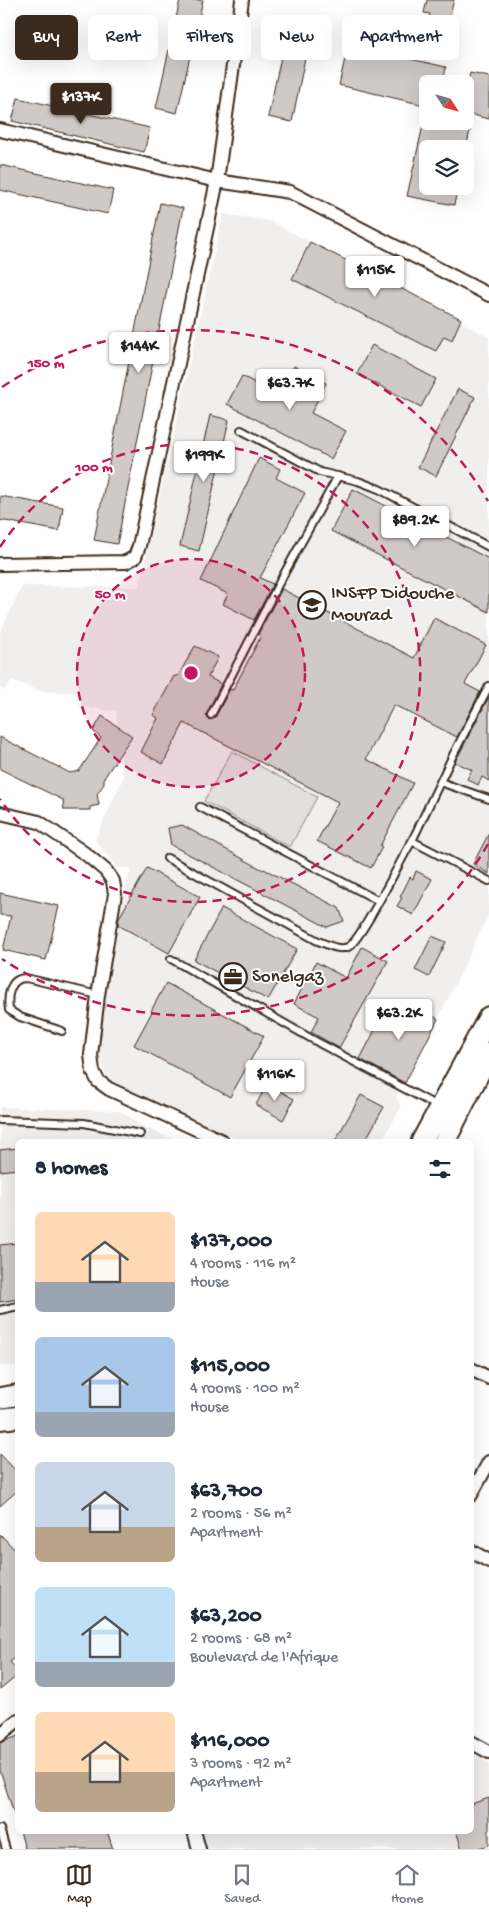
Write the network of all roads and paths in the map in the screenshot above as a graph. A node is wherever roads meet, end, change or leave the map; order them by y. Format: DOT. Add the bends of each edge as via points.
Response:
graph roads {
  1 [pos="242,0"];
  2 [pos="0,130"];
  3 [pos="217,181"];
  4 [pos="489,295"];
  5 [pos="241,430"];
  6 [pos="338,476"];
  7 [pos="489,547"];
  8 [pos="0,564"];
  9 [pos="489,686"];
  10 [pos="211,715"];
  11 [pos="440,782"];
  12 [pos="489,799"];
  13 [pos="200,807"];
  14 [pos="0,812"];
  15 [pos="412,841"];
  16 [pos="167,858"];
  17 [pos="489,881"];
  18 [pos="379,900"];
  19 [pos="171,959"];
  20 [pos="98,995"];
  21 [pos="489,1018"];
  22 [pos="62,1031"];
  23 [pos="489,1053"];
  24 [pos="440,1108"];
  25 [pos="0,1120"];
  26 [pos="140,1134"];
  27 [pos="217,1139"];
  28 [pos="423,1139"];
  29 [pos="446,1139"];
  30 [pos="15,1307"];
  31 [pos="0,1310"];
  32 [pos="474,1370"];
  33 [pos="489,1378"];
  34 [pos="15,1417"];
  35 [pos="0,1419"];
  36 [pos="489,1462"];
  37 [pos="474,1490"];
  38 [pos="474,1552"];
  39 [pos="489,1560"];
  40 [pos="15,1722"];
  41 [pos="0,1735"];
  42 [pos="474,1744"];
  43 [pos="489,1752"];
  44 [pos="0,1829"];
  45 [pos="195,1834"];
  46 [pos="6,1849"];
  47 [pos="199,1849"];
  1 -- 3 [label="street"];
  2 -- 3 [label="street"];
  3 -- 4 [label="street" via="290,192"];
  3 -- 8 [label="street" via="135,557 126,562"];
  5 -- 6 [label="lane" via="320,472"];
  6 -- 7 [label="lane" via="378,489"];
  6 -- 10 [label="lane"];
  9 -- 11 [label="lane"];
  11 -- 12 [label="lane"];
  11 -- 15 [label="lane"];
  13 -- 18 [label="lane"];
  14 -- 20 [label="street" via="39,822 87,855 113,881 115,894"];
  15 -- 17 [label="lane"];
  15 -- 18 [label="lane"];
  16 -- 18 [label="lane" via="337,948 353,944"];
  19 -- 24 [label="lane"];
  20 -- 22 [label="lane" via="18,978 11,987 10,1010 20,1017"];
  20 -- 27 [label="street" via="91,1055 98,1081 148,1109"];
  21 -- 24 [label="main road"];
  23 -- 29 [label="main road"];
  24 -- 28 [label="main road"];
  25 -- 26 [label="lane" via="84,1123"];
  30 -- 31 [label="lane"];
  32 -- 33 [label="street"];
  34 -- 35 [label="main road"];
  36 -- 37 [label="street"];
  38 -- 39 [label="street"];
  40 -- 41 [label="street"];
  42 -- 43 [label="street"];
  44 -- 46 [label="lane"];
  45 -- 47 [label="street"];
}
